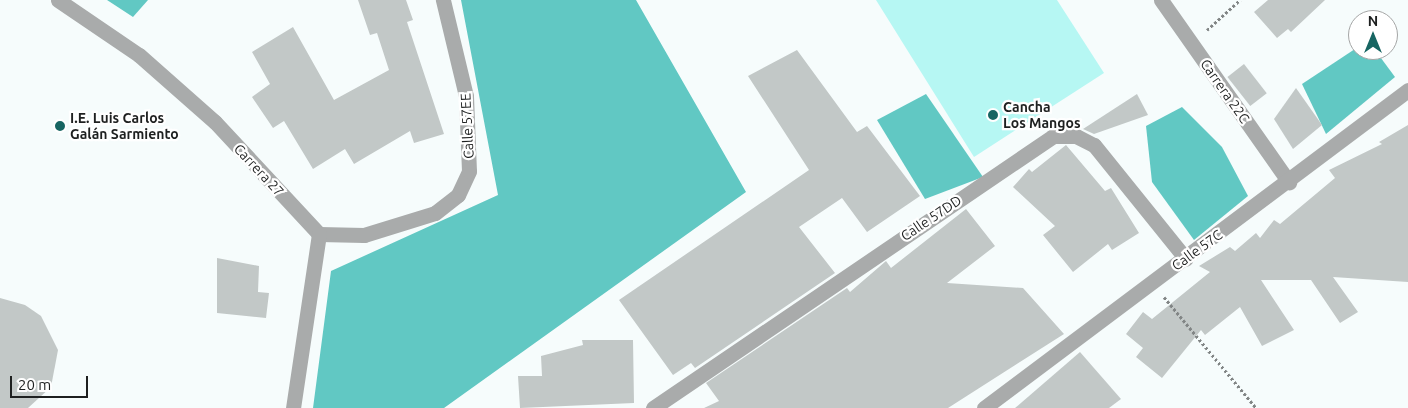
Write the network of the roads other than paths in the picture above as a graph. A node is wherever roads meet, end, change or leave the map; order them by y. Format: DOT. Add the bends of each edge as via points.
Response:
graph roads {
  1 [pos="58,0"];
  2 [pos="443,0"];
  3 [pos="1161,0"];
  4 [pos="1408,90"];
  5 [pos="1289,182"];
  6 [pos="319,234"];
  7 [pos="1186,259"];
  8 [pos="293,408"];
  9 [pos="653,408"];
  10 [pos="984,408"];
  1 -- 6 [label="street, Carrera 27" via="139,56 215,122"];
  2 -- 6 [label="street, Calle 57EE" via="452,27 467,105 469,171 458,195 435,213 364,235"];
  3 -- 5 [label="street, Carrera 22C"];
  4 -- 5 [label="street, Calle 57C" via="1332,144"];
  5 -- 7 [label="street, Calle 57C"];
  6 -- 8 [label="street"];
  7 -- 9 [label="street, Calle 57DD" via="1094,144 1076,136 1053,136"];
  7 -- 10 [label="street, Calle 57C"];
}
